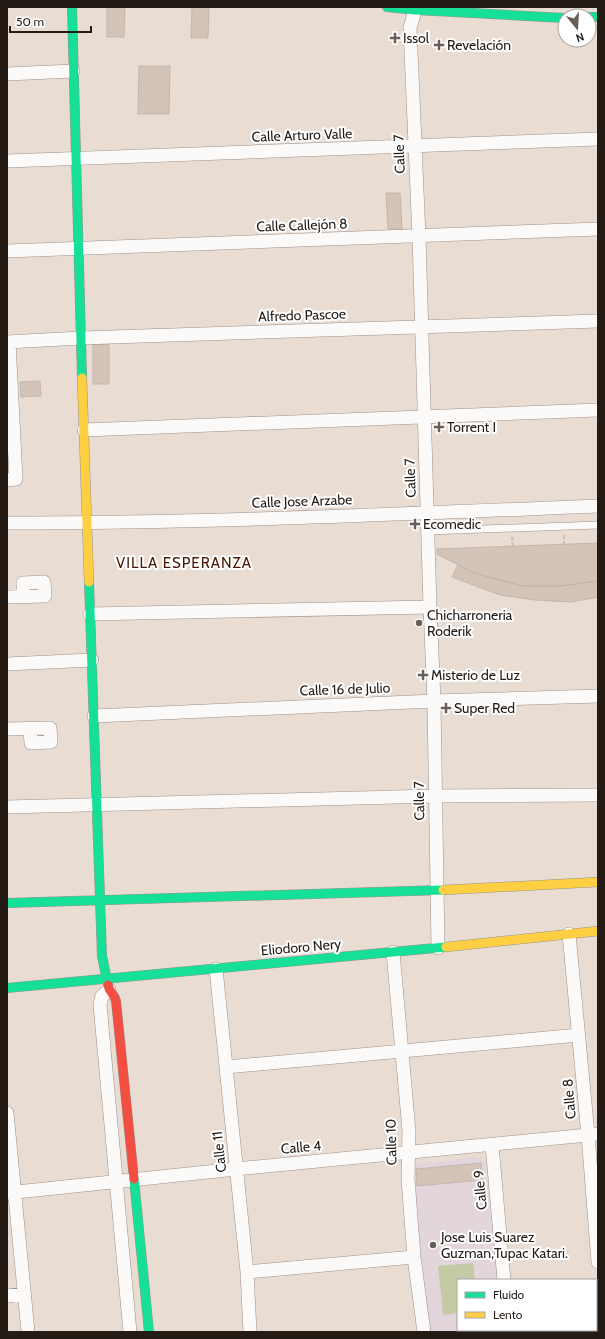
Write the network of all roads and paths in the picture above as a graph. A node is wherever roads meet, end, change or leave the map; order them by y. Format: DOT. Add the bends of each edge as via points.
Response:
graph roads {
  1 [pos="72,7"];
  2 [pos="387,7"];
  3 [pos="416,9"];
  4 [pos="557,18"];
  5 [pos="73,71"];
  6 [pos="7,74"];
  7 [pos="598,139"];
  8 [pos="415,146"];
  9 [pos="77,159"];
  10 [pos="7,161"];
  11 [pos="598,229"];
  12 [pos="419,237"];
  13 [pos="79,249"];
  14 [pos="7,251"];
  15 [pos="598,321"];
  16 [pos="421,328"];
  17 [pos="81,338"];
  18 [pos="8,342"];
  19 [pos="598,410"];
  20 [pos="423,417"];
  21 [pos="84,430"];
  22 [pos="11,460"];
  23 [pos="7,480"];
  24 [pos="598,506"];
  25 [pos="427,513"];
  26 [pos="7,523"];
  27 [pos="87,523"];
  28 [pos="598,525"];
  29 [pos="428,531"];
  30 [pos="7,597"];
  31 [pos="23,597"];
  32 [pos="430,607"];
  33 [pos="90,614"];
  34 [pos="92,660"];
  35 [pos="7,664"];
  36 [pos="598,696"];
  37 [pos="434,701"];
  38 [pos="94,716"];
  39 [pos="7,729"];
  40 [pos="30,729"];
  41 [pos="598,795"];
  42 [pos="435,796"];
  43 [pos="97,805"];
  44 [pos="7,807"];
  45 [pos="598,882"];
  46 [pos="437,890"];
  47 [pos="100,900"];
  48 [pos="7,903"];
  49 [pos="598,931"];
  50 [pos="569,934"];
  51 [pos="438,948"];
  52 [pos="393,952"];
  53 [pos="216,969"];
  54 [pos="107,985"];
  55 [pos="7,988"];
  56 [pos="578,1035"];
  57 [pos="401,1051"];
  58 [pos="226,1067"];
  59 [pos="7,1113"];
  60 [pos="593,1135"];
  61 [pos="492,1145"];
  62 [pos="408,1153"];
  63 [pos="236,1169"];
  64 [pos="133,1180"];
  65 [pos="116,1182"];
  66 [pos="11,1192"];
  67 [pos="414,1257"];
  68 [pos="598,1262"];
  69 [pos="247,1272"];
  70 [pos="504,1279"];
  71 [pos="24,1294"];
  72 [pos="7,1296"];
  73 [pos="28,1332"];
  74 [pos="130,1332"];
  75 [pos="149,1332"];
  76 [pos="250,1332"];
  77 [pos="424,1332"];
  1 -- 5 [label="main road"];
  2 -- 3 [label="main road"];
  3 -- 4 [label="main road"];
  3 -- 8 [label="street, Calle 7" via="410,28"];
  5 -- 6 [label="street"];
  5 -- 9 [label="main road"];
  7 -- 8 [label="street, Calle Arturo Valle"];
  8 -- 9 [label="street, Calle Arturo Valle"];
  8 -- 12 [label="street, Calle 7"];
  9 -- 10 [label="street, Calle Arturo Valle"];
  9 -- 13 [label="main road"];
  11 -- 12 [label="street, Calle Callejón 8"];
  12 -- 13 [label="street, Calle Callejón 8"];
  12 -- 16 [label="street, Calle 7"];
  13 -- 14 [label="street, Calle Callejón 8"];
  13 -- 17 [label="main road"];
  15 -- 16 [label="street, Alfredo Pascoe"];
  16 -- 17 [label="street, Alfredo Pascoe"];
  16 -- 20 [label="street, Calle 7"];
  17 -- 18 [label="street, Alfredo Pascoe"];
  17 -- 21 [label="main road"];
  18 -- 22 [label="street"];
  19 -- 20 [label="street"];
  20 -- 21 [label="street"];
  20 -- 25 [label="street, Calle 7"];
  21 -- 27 [label="main road"];
  22 -- 23 [label="street" via="16,479"];
  24 -- 25 [label="street, Calle Jose Arzabe"];
  25 -- 27 [label="street, Calle Jose Arzabe"];
  25 -- 29 [label="street, Calle 7"];
  26 -- 27 [label="street, Calle Jose Arzabe"];
  27 -- 33 [label="main road"];
  28 -- 29 [label="lane"];
  29 -- 32 [label="street, Calle 7"];
  30 -- 31 [label="street"];
  32 -- 33 [label="street"];
  32 -- 37 [label="street, Calle 7"];
  33 -- 34 [label="main road"];
  34 -- 35 [label="street"];
  34 -- 38 [label="main road"];
  36 -- 37 [label="street, Calle 16 de Julio"];
  37 -- 38 [label="street, Calle 16 de Julio"];
  37 -- 42 [label="street, Calle 7"];
  38 -- 43 [label="main road"];
  39 -- 40 [label="street"];
  41 -- 42 [label="street"];
  42 -- 43 [label="street"];
  42 -- 46 [label="street, Calle 7"];
  43 -- 44 [label="street"];
  43 -- 47 [label="main road"];
  45 -- 46 [label="main road"];
  46 -- 47 [label="main road"];
  46 -- 51 [label="street, Calle 7"];
  47 -- 48 [label="main road"];
  47 -- 54 [label="main road" via="102,956"];
  49 -- 50 [label="main road, Eliodoro Nery"];
  50 -- 51 [label="main road, Eliodoro Nery"];
  50 -- 56 [label="street, Calle 8"];
  51 -- 52 [label="main road, Eliodoro Nery"];
  52 -- 53 [label="main road, Eliodoro Nery"];
  52 -- 57 [label="street, Calle 10"];
  53 -- 54 [label="main road, Eliodoro Nery"];
  53 -- 58 [label="street, Calle 11"];
  54 -- 55 [label="main road, Eliodoro Nery"];
  54 -- 64 [label="main road" via="116,1001"];
  54 -- 65 [label="street" via="100,1004"];
  56 -- 57 [label="street"];
  56 -- 60 [label="street, Calle 8"];
  57 -- 58 [label="street"];
  57 -- 62 [label="street, Calle 10"];
  58 -- 63 [label="street, Calle 11"];
  59 -- 66 [label="street"];
  60 -- 61 [label="street, Calle 4"];
  60 -- 68 [label="street, Calle 8"];
  61 -- 62 [label="street, Calle 4"];
  61 -- 70 [label="street, Calle 9"];
  62 -- 63 [label="street, Calle 4"];
  62 -- 67 [label="street, Calle 10"];
  63 -- 64 [label="street, Calle 4"];
  63 -- 69 [label="street, Calle 11"];
  64 -- 65 [label="street, Calle 4"];
  64 -- 75 [label="main road"];
  65 -- 66 [label="street, Calle 4"];
  65 -- 74 [label="street"];
  66 -- 71 [label="street"];
  67 -- 69 [label="street"];
  67 -- 77 [label="street, Calle 10"];
  69 -- 76 [label="street, Calle 11"];
  71 -- 72 [label="street"];
  71 -- 73 [label="street"];
}
